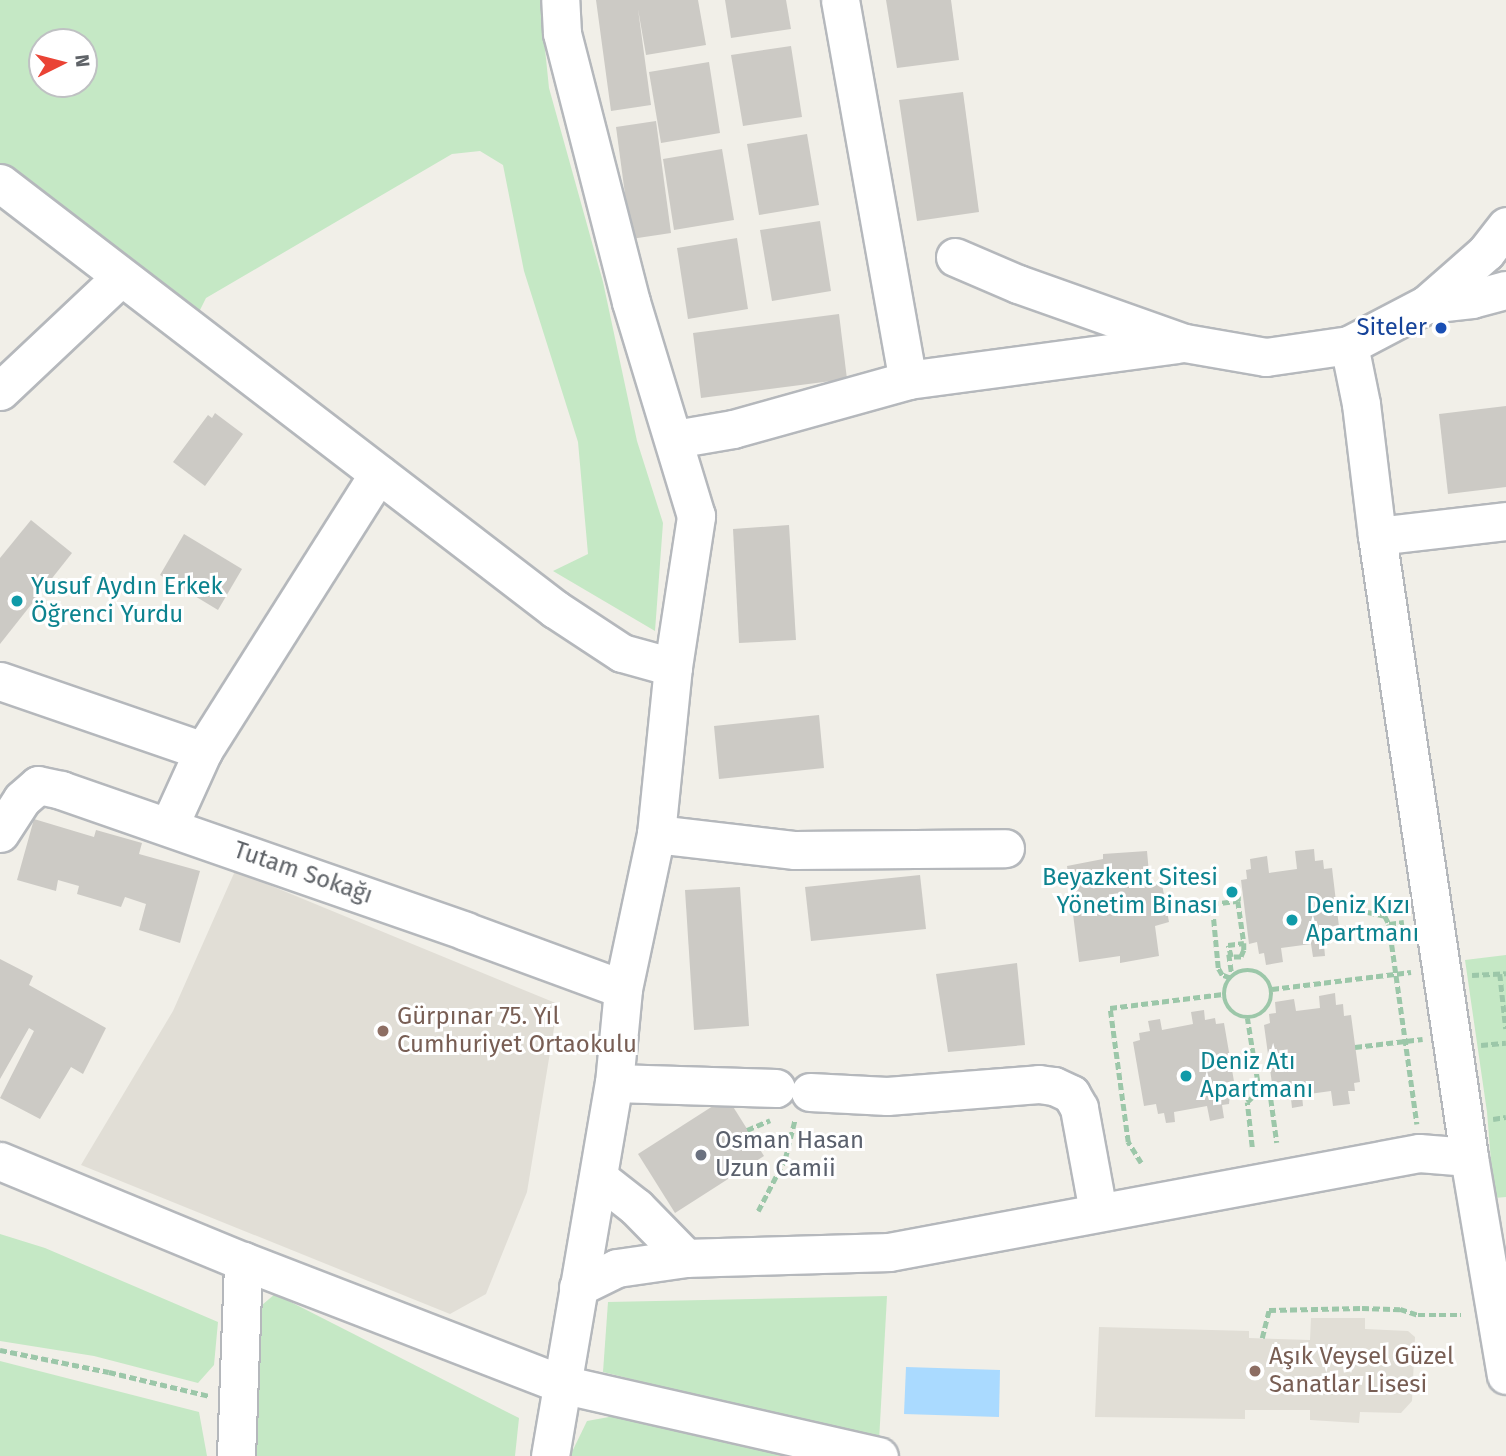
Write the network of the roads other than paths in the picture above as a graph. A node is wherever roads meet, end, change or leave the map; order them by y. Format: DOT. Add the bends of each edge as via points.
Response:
graph roads {
  1 [pos="560,0"];
  2 [pos="840,0"];
  3 [pos="0,183"];
  4 [pos="1506,226"];
  5 [pos="955,257"];
  6 [pos="121,277"];
  7 [pos="1506,290"];
  8 [pos="1427,304"];
  9 [pos="1185,343"];
  10 [pos="1349,345"];
  11 [pos="908,380"];
  12 [pos="0,391"];
  13 [pos="675,439"];
  14 [pos="378,474"];
  15 [pos="1506,522"];
  16 [pos="1377,536"];
  17 [pos="673,667"];
  18 [pos="0,681"];
  19 [pos="203,751"];
  20 [pos="169,826"];
  21 [pos="0,833"];
  22 [pos="656,834"];
  23 [pos="1005,848"];
  24 [pos="623,989"];
  25 [pos="614,1083"];
  26 [pos="1469,1157"];
  27 [pos="0,1161"];
  28 [pos="599,1178"];
  29 [pos="1098,1212"];
  30 [pos="1495,1230"];
  31 [pos="686,1258"];
  32 [pos="243,1261"];
  33 [pos="578,1287"];
  34 [pos="1506,1375"];
  35 [pos="561,1384"];
  36 [pos="236,1456"];
  37 [pos="550,1456"];
  38 [pos="879,1456"];
  1 -- 13 [label="street" via="562,33 627,288"];
  2 -- 11 [label="street"];
  3 -- 6 [label="street"];
  4 -- 8 [label="street" via="1486,252"];
  5 -- 9 [label="street"];
  6 -- 12 [label="street"];
  6 -- 14 [label="street"];
  7 -- 8 [label="street"];
  8 -- 10 [label="street"];
  9 -- 10 [label="street" via="1266,357"];
  9 -- 11 [label="street"];
  10 -- 16 [label="street"];
  11 -- 13 [label="street" via="733,429"];
  13 -- 17 [label="street" via="696,516"];
  14 -- 17 [label="street" via="555,609 622,653"];
  14 -- 19 [label="street"];
  15 -- 16 [label="street"];
  16 -- 26 [label="street"];
  17 -- 22 [label="street"];
  18 -- 19 [label="street"];
  19 -- 20 [label="street"];
  20 -- 21 [label="street, Tutam Sokağı" via="38,785 22,799"];
  20 -- 24 [label="street, Tutam Sokağı"];
  22 -- 23 [label="street" via="794,850"];
  22 -- 24 [label="street"];
  24 -- 25 [label="street"];
  25 -- 28 [label="street"];
  25 -- 29 [label="street" via="794,1100 1054,1086 1071,1094 1079,1108"];
  26 -- 29 [label="street" via="1419,1153"];
  26 -- 30 [label="street"];
  27 -- 32 [label="street"];
  28 -- 31 [label="street" via="636,1207"];
  28 -- 33 [label="street"];
  29 -- 31 [label="street" via="889,1252"];
  30 -- 34 [label="street"];
  31 -- 33 [label="street" via="617,1268"];
  32 -- 35 [label="street"];
  32 -- 36 [label="street"];
  33 -- 35 [label="street"];
  35 -- 37 [label="street"];
  35 -- 38 [label="street"];
}
